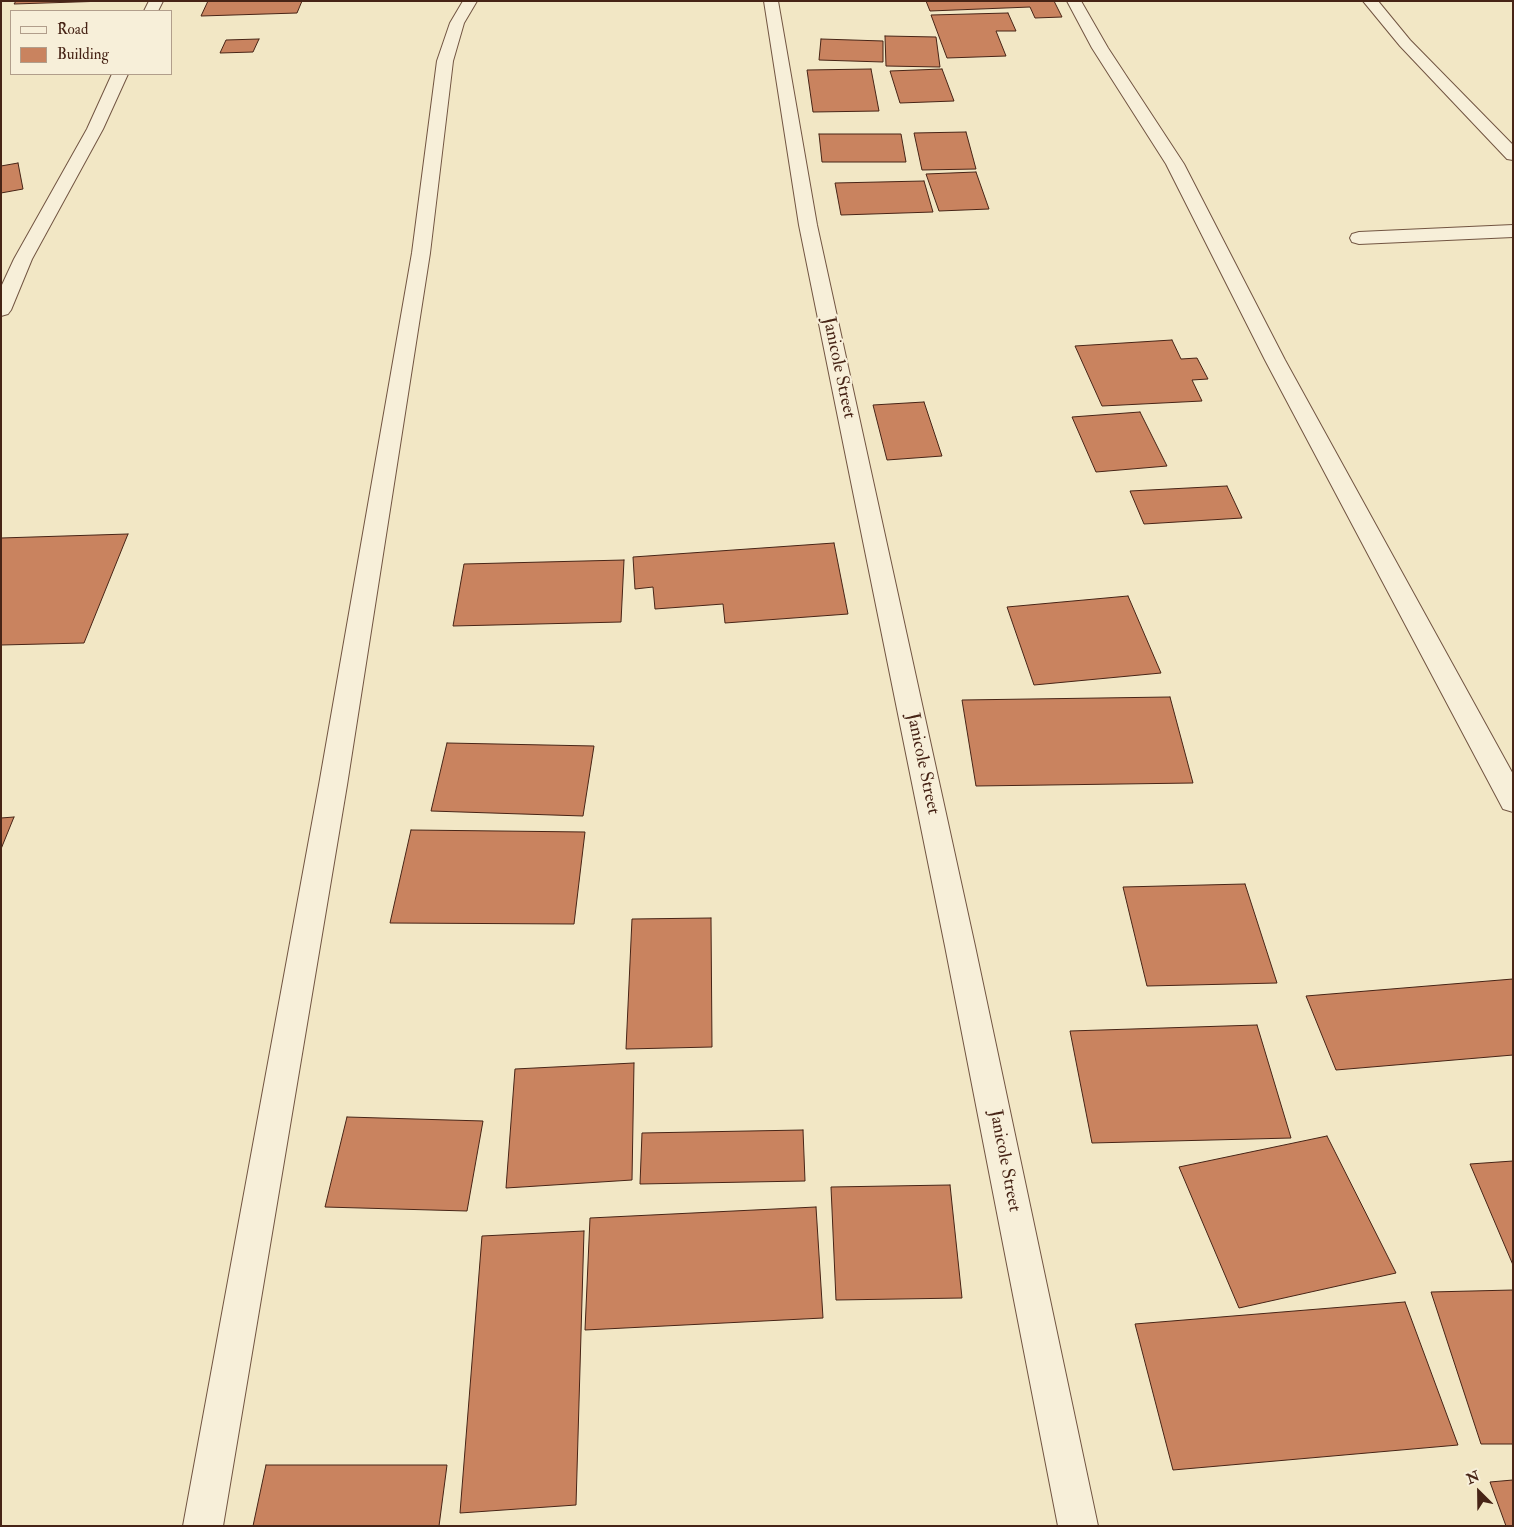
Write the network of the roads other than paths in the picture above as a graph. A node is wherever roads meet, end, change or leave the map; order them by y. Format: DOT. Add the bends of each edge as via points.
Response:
graph roads {
  1 [pos="470,1"];
  2 [pos="771,1"];
  3 [pos="1074,1"];
  4 [pos="1370,1"];
  5 [pos="120,75"];
  6 [pos="1513,155"];
  7 [pos="1513,231"];
  8 [pos="1359,238"];
  9 [pos="1,310"];
  10 [pos="1513,801"];
  11 [pos="204,1526"];
  12 [pos="1078,1526"];
  1 -- 11 [label="street" via="456,24 446,60 421,253 333,785"];
  2 -- 12 [label="street, Janicole Street" via="808,225"];
  3 -- 10 [label="street" via="1100,48 1176,164 1285,377"];
  4 -- 6 [label="street"];
  5 -- 9 [label="street" via="95,129 23,259"];
  7 -- 8 [label="street"];
}
